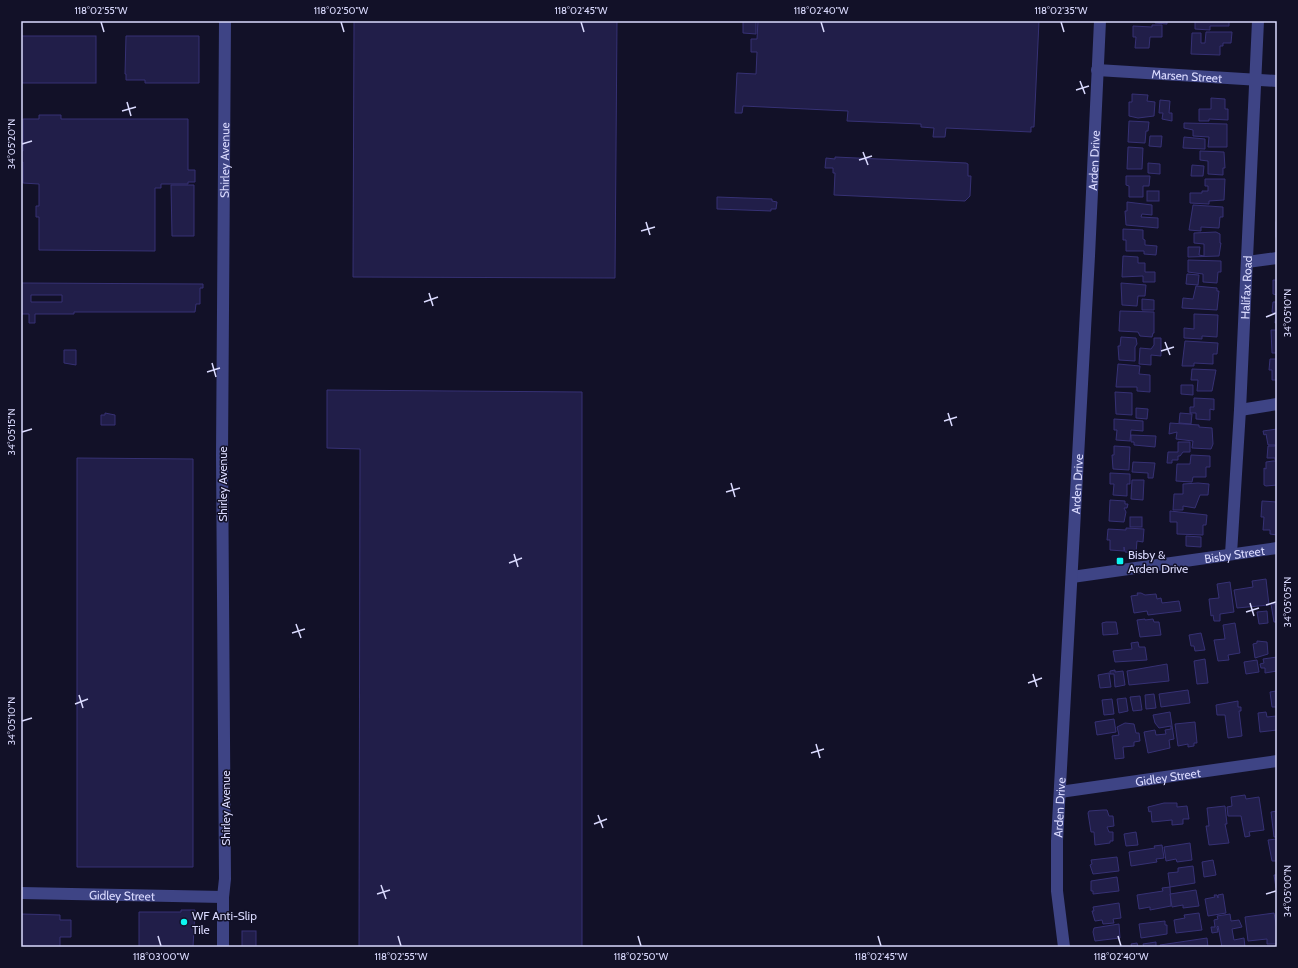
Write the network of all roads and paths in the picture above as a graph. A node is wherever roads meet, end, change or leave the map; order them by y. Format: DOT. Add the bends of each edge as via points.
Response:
graph roads {
  1 [pos="225,21"];
  2 [pos="1100,21"];
  3 [pos="1258,21"];
  4 [pos="1097,70"];
  5 [pos="1255,81"];
  6 [pos="1277,81"];
  7 [pos="1277,258"];
  8 [pos="1247,262"];
  9 [pos="1277,404"];
  10 [pos="1240,410"];
  11 [pos="1277,548"];
  12 [pos="1231,554"];
  13 [pos="1072,577"];
  14 [pos="1277,761"];
  15 [pos="1060,792"];
  16 [pos="21,893"];
  17 [pos="223,897"];
  18 [pos="223,947"];
  19 [pos="1064,947"];
  1 -- 17 [label="street, Shirley Avenue" via="222,455 225,879"];
  2 -- 4 [label="street, Arden Drive"];
  3 -- 5 [label="street, Halifax Road"];
  4 -- 5 [label="street, Marsen Street"];
  4 -- 13 [label="street, Arden Drive"];
  5 -- 6 [label="street, Marsen Street"];
  5 -- 8 [label="street, Halifax Road"];
  7 -- 8 [label="street"];
  8 -- 10 [label="street, Halifax Road"];
  9 -- 10 [label="street"];
  10 -- 12 [label="street, Halifax Road"];
  11 -- 12 [label="street, Bisby Street"];
  12 -- 13 [label="street, Bisby Street"];
  13 -- 15 [label="street, Arden Drive"];
  14 -- 15 [label="street, Gidley Street"];
  15 -- 19 [label="street, Arden Drive" via="1057,891"];
  16 -- 17 [label="street, Gidley Street"];
  17 -- 18 [label="street, Shirley Avenue"];
}
